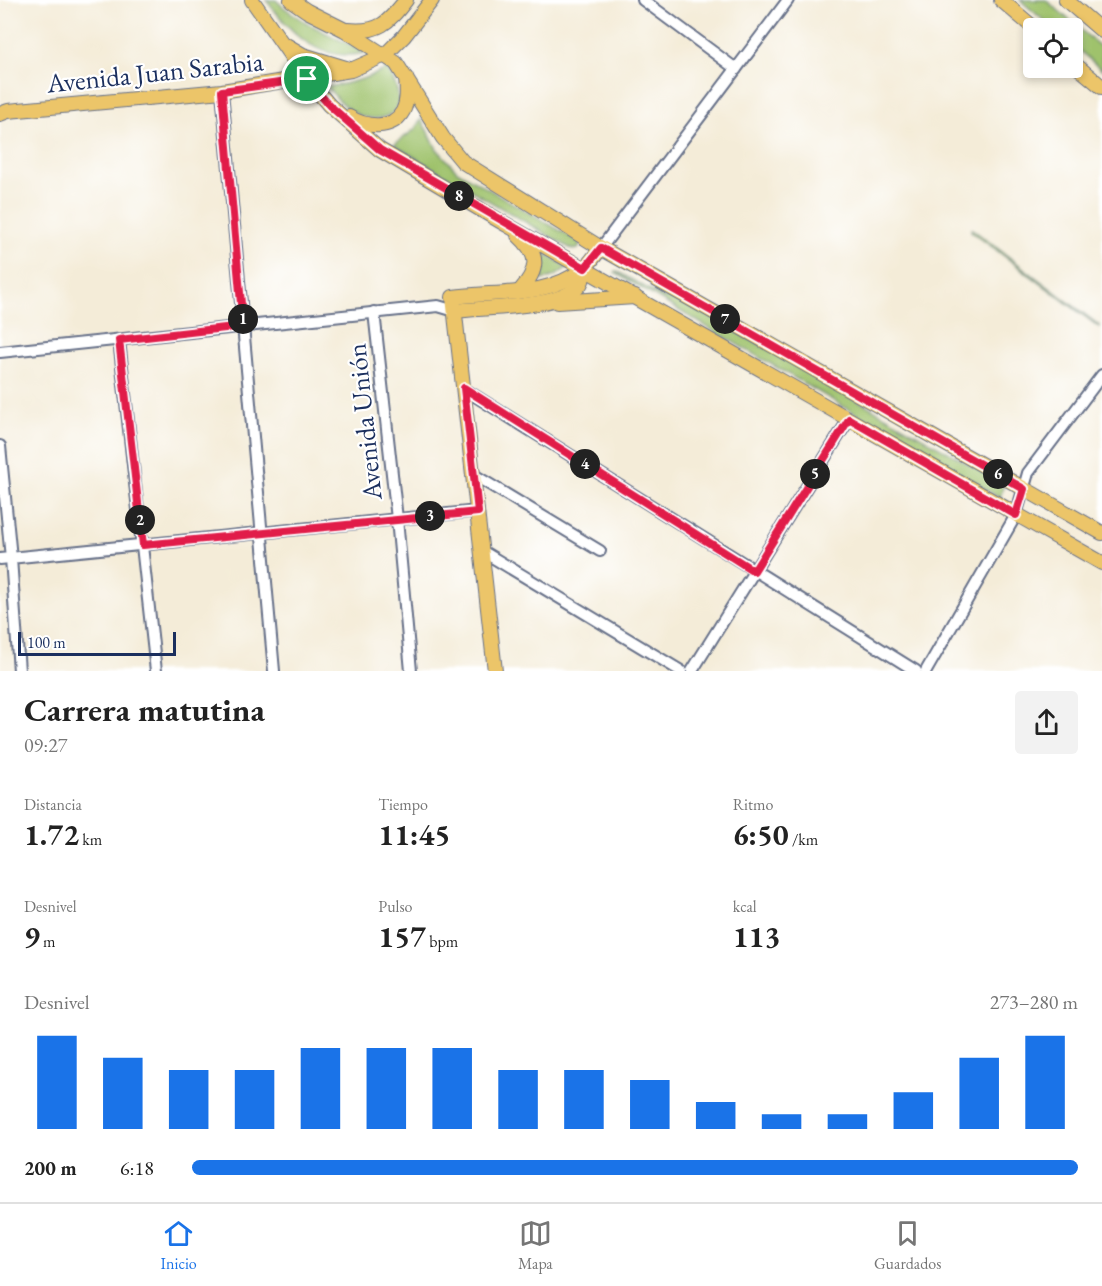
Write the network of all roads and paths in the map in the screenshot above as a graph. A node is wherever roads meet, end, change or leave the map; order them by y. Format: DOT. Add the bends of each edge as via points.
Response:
graph roads {
  1 [pos="252,0"];
  2 [pos="291,0"];
  3 [pos="406,0"];
  4 [pos="432,0"];
  5 [pos="643,0"];
  6 [pos="788,0"];
  7 [pos="1001,0"];
  8 [pos="1066,0"];
  9 [pos="1023,19"];
  10 [pos="345,30"];
  11 [pos="1102,31"];
  12 [pos="284,44"];
  13 [pos="385,55"];
  14 [pos="736,69"];
  15 [pos="351,70"];
  16 [pos="1083,71"];
  17 [pos="406,78"];
  18 [pos="307,79"];
  19 [pos="1102,87"];
  20 [pos="222,91"];
  21 [pos="329,105"];
  22 [pos="3,112"];
  23 [pos="500,221"];
  24 [pos="601,248"];
  25 [pos="585,268"];
  26 [pos="520,291"];
  27 [pos="635,297"];
  28 [pos="537,303"];
  29 [pos="454,304"];
  30 [pos="374,312"];
  31 [pos="243,326"];
  32 [pos="119,340"];
  33 [pos="0,352"];
  34 [pos="1102,375"];
  35 [pos="464,388"];
  36 [pos="849,419"];
  37 [pos="0,446"];
  38 [pos="474,475"];
  39 [pos="1024,489"];
  40 [pos="478,512"];
  41 [pos="1016,515"];
  42 [pos="398,519"];
  43 [pos="262,533"];
  44 [pos="1102,533"];
  45 [pos="143,545"];
  46 [pos="482,551"];
  47 [pos="600,551"];
  48 [pos="6,559"];
  49 [pos="1102,563"];
  50 [pos="754,571"];
  51 [pos="19,671"];
  52 [pos="156,671"];
  53 [pos="274,671"];
  54 [pos="411,671"];
  55 [pos="495,671"];
  56 [pos="681,671"];
  57 [pos="692,671"];
  58 [pos="916,671"];
  59 [pos="926,671"];
  1 -- 12 [label="main road"];
  2 -- 10 [label="main road"];
  3 -- 10 [label="main road" via="382,26 367,31"];
  4 -- 13 [label="main road"];
  5 -- 14 [label="street"];
  6 -- 14 [label="street"];
  7 -- 9 [label="main road"];
  8 -- 11 [label="main road"];
  10 -- 13 [label="main road"];
  12 -- 15 [label="main road" via="303,55"];
  12 -- 18 [label="main road"];
  13 -- 15 [label="main road, Avenida Juan Sarabia"];
  13 -- 17 [label="main road"];
  14 -- 24 [label="street"];
  15 -- 18 [label="main road, Avenida Juan Sarabia"];
  16 -- 19 [label="main road"];
  17 -- 21 [label="main road" via="406,102 392,122 369,125"];
  17 -- 24 [label="main road" via="443,138 464,162"];
  18 -- 20 [label="main road, Avenida Juan Sarabia"];
  18 -- 21 [label="main road"];
  20 -- 22 [label="main road, Avenida Juan Sarabia"];
  20 -- 31 [label="street"];
  21 -- 23 [label="main road" via="380,150"];
  23 -- 25 [label="main road"];
  23 -- 26 [label="main road" via="532,251 533,275"];
  24 -- 25 [label="main road"];
  24 -- 39 [label="main road"];
  25 -- 26 [label="main road" via="562,282"];
  25 -- 27 [label="main road"];
  25 -- 28 [label="main road" via="580,285 568,294"];
  26 -- 29 [label="main road"];
  27 -- 28 [label="main road"];
  27 -- 36 [label="main road"];
  28 -- 29 [label="main road"];
  29 -- 30 [label="street"];
  29 -- 35 [label="main road"];
  30 -- 31 [label="street"];
  30 -- 42 [label="street, Avenida Unión"];
  31 -- 32 [label="street"];
  31 -- 43 [label="street"];
  32 -- 33 [label="street"];
  32 -- 45 [label="street"];
  34 -- 39 [label="street" via="1028,473"];
  35 -- 38 [label="main road"];
  35 -- 50 [label="street"];
  36 -- 41 [label="main road"];
  36 -- 50 [label="street"];
  37 -- 48 [label="street"];
  38 -- 40 [label="main road"];
  38 -- 47 [label="street"];
  39 -- 41 [label="street"];
  39 -- 44 [label="main road"];
  40 -- 42 [label="street"];
  40 -- 46 [label="main road"];
  41 -- 49 [label="main road"];
  41 -- 59 [label="street"];
  42 -- 43 [label="street"];
  42 -- 54 [label="street, Avenida Unión"];
  43 -- 45 [label="street"];
  43 -- 53 [label="street"];
  45 -- 48 [label="street"];
  45 -- 52 [label="street"];
  46 -- 55 [label="main road"];
  46 -- 56 [label="street"];
  48 -- 51 [label="street"];
  50 -- 57 [label="street"];
  50 -- 58 [label="street"];
}
